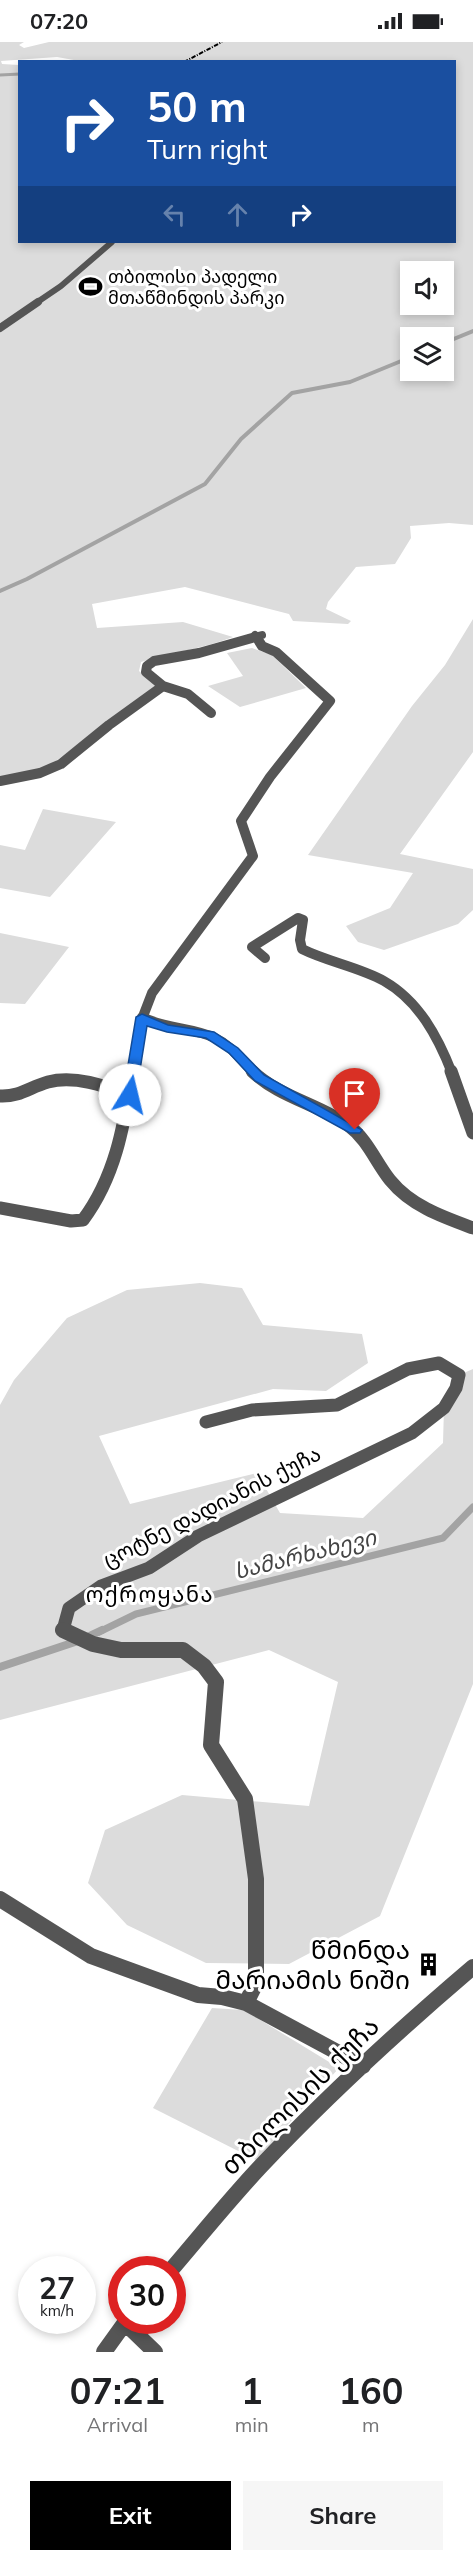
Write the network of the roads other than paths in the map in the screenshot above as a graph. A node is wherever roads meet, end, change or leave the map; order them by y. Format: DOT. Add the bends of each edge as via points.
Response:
graph roads {
  1 [pos="111,243"];
  2 [pos="0,328"];
  3 [pos="163,686"];
  4 [pos="211,713"];
  5 [pos="0,781"];
  6 [pos="265,958"];
  7 [pos="142,1017"];
  8 [pos="130,1095"];
  9 [pos="0,1096"];
  10 [pos="473,1133"];
  11 [pos="0,1208"];
  12 [pos="473,1228"];
  13 [pos="206,1422"];
  14 [pos="0,1899"];
  15 [pos="473,1967"];
  16 [pos="246,2003"];
  17 [pos="363,2066"];
  18 [pos="183,2256"];
  19 [pos="117,2334"];
  20 [pos="138,2334"];
  21 [pos="104,2352"];
  22 [pos="155,2352"];
  1 -- 2 [label="street" via="61,286"];
  3 -- 4 [label="street" via="188,694"];
  3 -- 5 [label="street" via="61,764 40,773"];
  3 -- 7 [label="street" via="146,672 150,663 258,635 262,646 276,652 330,701 241,821 253,856 153,993"];
  6 -- 10 [label="street" via="252,946 298,918 303,920 302,949 402,992 442,1047"];
  7 -- 8 [label="street"];
  7 -- 12 [label="street" via="160,1027 210,1035 224,1042 260,1078 355,1130 370,1146 391,1181 411,1199"];
  8 -- 9 [label="street" via="63,1080 41,1084 18,1098"];
  8 -- 11 [label="street" via="105,1188 83,1220"];
  13 -- 16 [label="street, ცოტნე დადიანის ქუჩა" via="252,1410 337,1405 408,1369 439,1363 459,1375 444,1408 412,1433 198,1536 149,1568 101,1586 69,1608 63,1630 81,1640 132,1653 183,1650 204,1666 216,1682 212,1745 245,1799 256,1879 256,1983"];
  14 -- 16 [label="street" via="91,1956 198,1995"];
  15 -- 17 [label="street, თბილისის ქუჩა"];
  16 -- 17 [label="street"];
  17 -- 18 [label="street, თბილისის ქუჩა" via="260,2168"];
  19 -- 21 [label="street"];
  20 -- 22 [label="street"];
}
